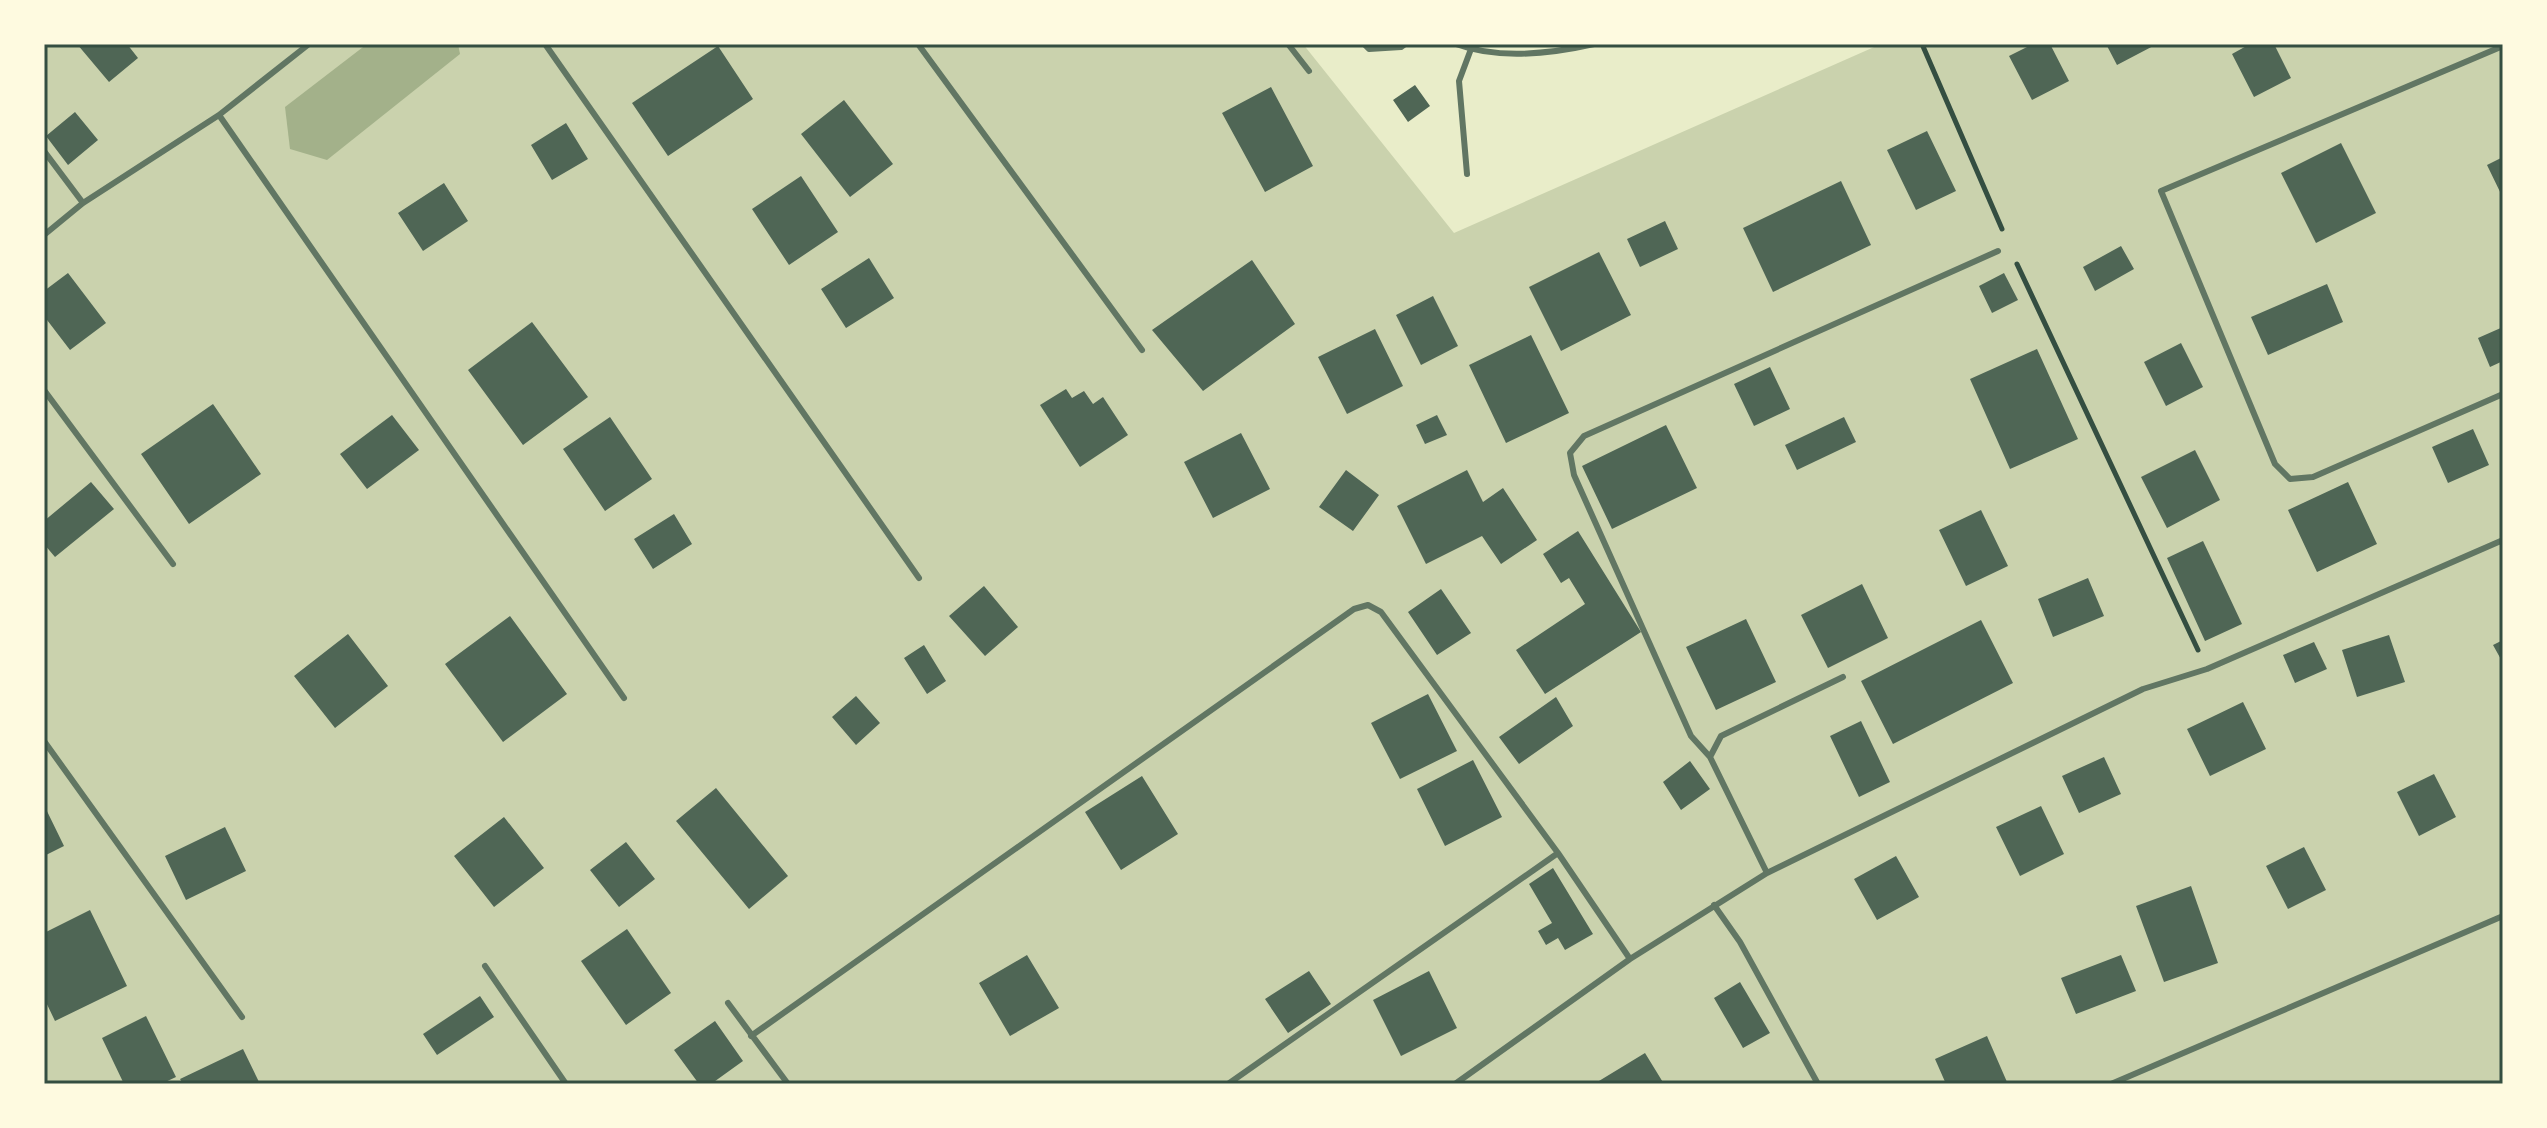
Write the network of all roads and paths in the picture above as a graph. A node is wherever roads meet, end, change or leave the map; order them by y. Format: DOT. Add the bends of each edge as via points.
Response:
graph roads {
  1 [pos="309,44"];
  2 [pos="545,44"];
  3 [pos="918,44"];
  4 [pos="1288,44"];
  5 [pos="1364,44"];
  6 [pos="1405,44"];
  7 [pos="1456,44"];
  8 [pos="1594,44"];
  9 [pos="1922,44"];
  10 [pos="2503,46"];
  11 [pos="1471,49"];
  12 [pos="1309,71"];
  13 [pos="219,115"];
  14 [pos="44,151"];
  15 [pos="1467,174"];
  16 [pos="83,203"];
  17 [pos="2003,231"];
  18 [pos="44,235"];
  19 [pos="1998,251"];
  20 [pos="2015,260"];
  21 [pos="1142,350"];
  22 [pos="44,390"];
  23 [pos="2503,394"];
  24 [pos="2503,540"];
  25 [pos="173,564"];
  26 [pos="919,578"];
  27 [pos="2207,669"];
  28 [pos="1843,677"];
  29 [pos="624,698"];
  30 [pos="44,741"];
  31 [pos="1710,757"];
  32 [pos="1558,853"];
  33 [pos="1767,873"];
  34 [pos="1714,905"];
  35 [pos="2503,916"];
  36 [pos="1630,959"];
  37 [pos="485,966"];
  38 [pos="728,1003"];
  39 [pos="242,1017"];
  40 [pos="751,1036"];
  41 [pos="566,1084"];
  42 [pos="788,1084"];
  43 [pos="1228,1084"];
  44 [pos="1455,1084"];
  45 [pos="1818,1084"];
  46 [pos="2111,1084"];
  1 -- 13 [label="lane"];
  2 -- 26 [label="lane"];
  3 -- 21 [label="lane"];
  4 -- 12 [label="lane"];
  5 -- 6 [label="lane" via="1369,49"];
  7 -- 11 [label="lane"];
  8 -- 11 [label="lane" via="1514,54"];
  9 -- 17 [label="path"];
  10 -- 23 [label="lane" via="2161,191 2275,464 2290,479 2313,477"];
  11 -- 15 [label="lane" via="1459,81"];
  13 -- 16 [label="lane"];
  13 -- 29 [label="lane"];
  14 -- 16 [label="lane"];
  16 -- 18 [label="lane"];
  19 -- 31 [label="lane" via="1584,436 1570,453 1574,475 1684,722"];
  20 -- 27 [label="path"];
  22 -- 25 [label="lane"];
  24 -- 27 [label="lane"];
  27 -- 33 [label="lane" via="2143,689"];
  28 -- 31 [label="lane" via="1721,736"];
  30 -- 39 [label="lane"];
  31 -- 33 [label="lane"];
  32 -- 36 [label="lane"];
  32 -- 40 [label="lane" via="1381,612 1368,605 1341,618"];
  32 -- 43 [label="lane"];
  33 -- 34 [label="lane"];
  34 -- 36 [label="lane"];
  34 -- 45 [label="lane"];
  35 -- 46 [label="lane"];
  36 -- 44 [label="lane"];
  37 -- 41 [label="lane"];
  38 -- 40 [label="lane"];
  40 -- 42 [label="lane"];
}
